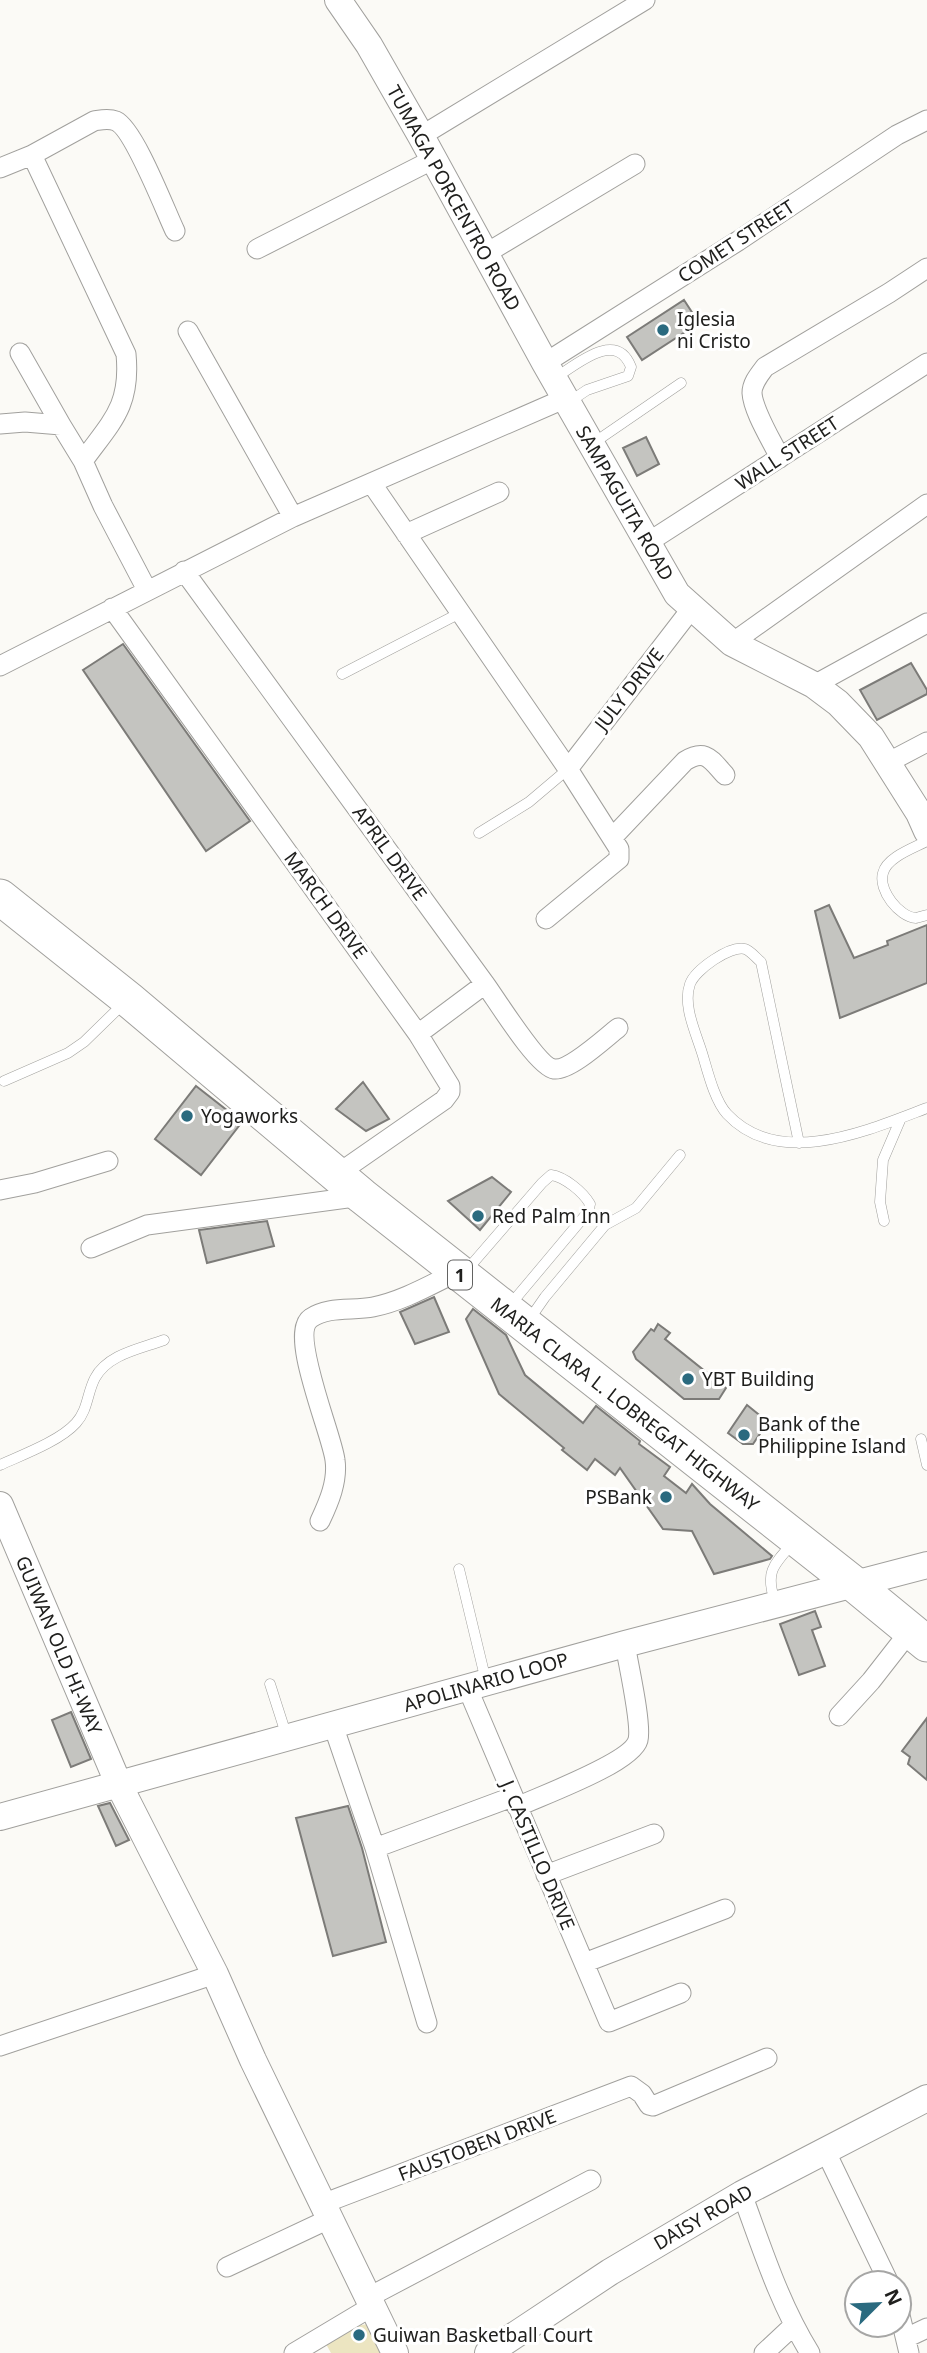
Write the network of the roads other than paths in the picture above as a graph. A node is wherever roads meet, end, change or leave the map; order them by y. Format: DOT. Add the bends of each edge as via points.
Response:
graph roads {
  1 [pos="338,0"];
  2 [pos="645,0"];
  3 [pos="927,120"];
  4 [pos="427,147"];
  5 [pos="32,155"];
  6 [pos="635,164"];
  7 [pos="0,168"];
  8 [pos="176,231"];
  9 [pos="257,249"];
  10 [pos="485,254"];
  11 [pos="927,268"];
  12 [pos="188,331"];
  13 [pos="20,353"];
  14 [pos="924,371"];
  15 [pos="681,383"];
  16 [pos="558,386"];
  17 [pos="0,424"];
  18 [pos="61,425"];
  19 [pos="592,445"];
  20 [pos="780,458"];
  21 [pos="83,461"];
  22 [pos="372,484"];
  23 [pos="499,492"];
  24 [pos="927,504"];
  25 [pos="292,517"];
  26 [pos="406,534"];
  27 [pos="648,543"];
  28 [pos="184,571"];
  29 [pos="147,590"];
  30 [pos="112,608"];
  31 [pos="691,608"];
  32 [pos="460,613"];
  33 [pos="927,623"];
  34 [pos="732,643"];
  35 [pos="0,666"];
  36 [pos="342,674"];
  37 [pos="814,685"];
  38 [pos="927,743"];
  39 [pos="887,763"];
  40 [pos="568,769"];
  41 [pos="725,775"];
  42 [pos="924,818"];
  43 [pos="479,833"];
  44 [pos="612,838"];
  45 [pos="927,841"];
  46 [pos="0,897"];
  47 [pos="927,915"];
  48 [pos="546,919"];
  49 [pos="485,984"];
  50 [pos="128,999"];
  51 [pos="618,1028"];
  52 [pos="418,1034"];
  53 [pos="4,1081"];
  54 [pos="927,1108"];
  55 [pos="901,1118"];
  56 [pos="799,1143"];
  57 [pos="680,1155"];
  58 [pos="108,1161"];
  59 [pos="349,1186"];
  60 [pos="0,1189"];
  61 [pos="884,1222"];
  62 [pos="91,1248"];
  63 [pos="459,1274"];
  64 [pos="515,1318"];
  65 [pos="164,1340"];
  66 [pos="921,1438"];
  67 [pos="0,1465"];
  68 [pos="927,1465"];
  69 [pos="0,1505"];
  70 [pos="320,1521"];
  71 [pos="797,1539"];
  72 [pos="927,1566"];
  73 [pos="459,1569"];
  74 [pos="854,1584"];
  75 [pos="777,1605"];
  76 [pos="919,1637"];
  77 [pos="625,1644"];
  78 [pos="270,1684"];
  79 [pos="477,1685"];
  80 [pos="839,1716"];
  81 [pos="333,1725"];
  82 [pos="287,1738"];
  83 [pos="119,1785"];
  84 [pos="514,1802"];
  85 [pos="0,1817"];
  86 [pos="654,1834"];
  87 [pos="375,1848"];
  88 [pos="546,1875"];
  89 [pos="725,1909"];
  90 [pos="584,1963"];
  91 [pos="215,1974"];
  92 [pos="681,1993"];
  93 [pos="427,2023"];
  94 [pos="0,2046"];
  95 [pos="767,2058"];
  96 [pos="927,2098"];
  97 [pos="825,2150"];
  98 [pos="591,2179"];
  99 [pos="742,2194"];
  100 [pos="326,2212"];
  101 [pos="228,2267"];
  102 [pos="881,2269"];
  103 [pos="369,2302"];
  104 [pos="793,2326"];
  105 [pos="927,2328"];
  106 [pos="908,2346"];
  107 [pos="294,2353"];
  108 [pos="395,2353"];
  109 [pos="488,2353"];
  110 [pos="764,2353"];
  111 [pos="810,2353"];
  1 -- 4 [label="street, TUMAGA PORCENTRO ROAD"];
  2 -- 4 [label="street"];
  3 -- 16 [label="street, COMET STREET" via="897,135 738,241"];
  4 -- 9 [label="street"];
  4 -- 10 [label="street, TUMAGA PORCENTRO ROAD"];
  5 -- 7 [label="street"];
  5 -- 8 [label="street" via="94,121 117,121 130,135"];
  5 -- 21 [label="street" via="126,354 125,397"];
  6 -- 10 [label="street"];
  10 -- 16 [label="street, TUMAGA PORCENTRO ROAD"];
  11 -- 20 [label="street" via="765,367 752,393"];
  12 -- 25 [label="street"];
  13 -- 18 [label="street"];
  14 -- 20 [label="street, WALL STREET"];
  15 -- 19 [label="lane"];
  16 -- 16 [label="lane" via="594,354 607,349 622,353 631,367 628,376 587,390"];
  16 -- 19 [label="street, SAMPAGUITA ROAD"];
  16 -- 22 [label="street, COMET STREET"];
  17 -- 18 [label="street"];
  18 -- 21 [label="street"];
  19 -- 27 [label="street, SAMPAGUITA ROAD"];
  20 -- 27 [label="street, WALL STREET"];
  21 -- 29 [label="street"];
  22 -- 25 [label="street, COMET STREET"];
  22 -- 26 [label="street"];
  23 -- 26 [label="street"];
  24 -- 34 [label="street"];
  25 -- 28 [label="street, COMET STREET"];
  26 -- 32 [label="street"];
  27 -- 31 [label="street, SAMPAGUITA ROAD" via="677,594"];
  28 -- 29 [label="street, COMET STREET"];
  28 -- 49 [label="street, APRIL DRIVE"];
  29 -- 30 [label="street, COMET STREET"];
  30 -- 35 [label="street, COMET STREET"];
  30 -- 52 [label="street, MARCH DRIVE"];
  31 -- 34 [label="street, SAMPAGUITA ROAD"];
  31 -- 40 [label="street, JULY DRIVE"];
  32 -- 36 [label="lane"];
  32 -- 40 [label="street"];
  33 -- 37 [label="street"];
  34 -- 37 [label="street, SAMPAGUITA ROAD"];
  37 -- 39 [label="street, SAMPAGUITA ROAD" via="871,737"];
  38 -- 39 [label="street"];
  39 -- 42 [label="street, SAMPAGUITA ROAD"];
  40 -- 43 [label="lane" via="529,802"];
  40 -- 44 [label="street"];
  41 -- 44 [label="street" via="708,757 694,755"];
  44 -- 48 [label="street" via="619,859"];
  45 -- 47 [label="lane" via="890,862 882,874 883,888 898,911 917,918"];
  46 -- 50 [label="highway, MARIA CLARA L. LOBREGAT HIGHWAY / 1"];
  49 -- 51 [label="street, APRIL DRIVE" via="532,1051 555,1069 568,1066"];
  49 -- 52 [label="street"];
  50 -- 53 [label="lane" via="68,1053"];
  50 -- 59 [label="highway, MARIA CLARA L. LOBREGAT HIGHWAY / 1"];
  52 -- 59 [label="street, MARCH DRIVE" via="448,1080 450,1092"];
  54 -- 55 [label="lane"];
  55 -- 56 [label="lane" via="838,1139"];
  55 -- 61 [label="lane" via="883,1160 880,1202"];
  56 -- 56 [label="lane" via="768,1140 748,1130 726,1114 711,1084 688,1004 690,983 704,965 736,948 747,950 761,962"];
  57 -- 64 [label="lane" via="636,1208 605,1225 545,1297"];
  58 -- 60 [label="street"];
  59 -- 62 [label="street" via="147,1225"];
  59 -- 63 [label="highway, MARIA CLARA L. LOBREGAT HIGHWAY / 1"];
  63 -- 64 [label="highway, MARIA CLARA L. LOBREGAT HIGHWAY / 1"];
  63 -- 64 [label="lane" via="551,1175 585,1195 588,1212"];
  63 -- 70 [label="street" via="392,1302 324,1311 308,1319 303,1330 306,1358 335,1461 331,1498"];
  64 -- 71 [label="highway, MARIA CLARA L. LOBREGAT HIGHWAY / 1"];
  65 -- 67 [label="lane" via="107,1362 94,1379 86,1408 75,1424"];
  66 -- 68 [label="lane"];
  69 -- 83 [label="street, GUIWAN OLD HI-WAY"];
  71 -- 74 [label="highway, MARIA CLARA L. LOBREGAT HIGHWAY / 1"];
  71 -- 75 [label="lane" via="770,1574"];
  72 -- 74 [label="street"];
  73 -- 79 [label="lane"];
  74 -- 75 [label="street, APOLINARIO LOOP"];
  74 -- 76 [label="highway, MARIA CLARA L. LOBREGAT HIGHWAY / 1"];
  75 -- 77 [label="street, APOLINARIO LOOP"];
  76 -- 80 [label="street"];
  77 -- 79 [label="street, APOLINARIO LOOP"];
  77 -- 84 [label="street" via="638,1727 638,1741 631,1753 615,1764"];
  78 -- 82 [label="lane"];
  79 -- 81 [label="street, APOLINARIO LOOP"];
  79 -- 84 [label="street, J. CASTILLO DRIVE"];
  81 -- 82 [label="street, APOLINARIO LOOP"];
  81 -- 87 [label="street"];
  82 -- 83 [label="street, APOLINARIO LOOP"];
  83 -- 85 [label="street, APOLINARIO LOOP"];
  83 -- 91 [label="street, GUIWAN OLD HI-WAY"];
  84 -- 87 [label="street"];
  84 -- 88 [label="street, J. CASTILLO DRIVE"];
  86 -- 88 [label="street"];
  87 -- 93 [label="street"];
  88 -- 90 [label="street, J. CASTILLO DRIVE"];
  89 -- 90 [label="street"];
  90 -- 92 [label="street, J. CASTILLO DRIVE" via="609,2022"];
  91 -- 94 [label="street"];
  91 -- 100 [label="street, GUIWAN OLD HI-WAY"];
  95 -- 100 [label="street, FAUSTOBEN DRIVE" via="653,2106 631,2086"];
  96 -- 97 [label="street, DAISY ROAD"];
  97 -- 99 [label="street, DAISY ROAD"];
  97 -- 102 [label="street"];
  98 -- 103 [label="street"];
  99 -- 104 [label="street"];
  99 -- 109 [label="street, DAISY ROAD" via="610,2272"];
  100 -- 101 [label="street, FAUSTOBEN DRIVE"];
  100 -- 103 [label="street, GUIWAN OLD HI-WAY"];
  103 -- 107 [label="street"];
  103 -- 108 [label="street, GUIWAN OLD HI-WAY"];
  104 -- 110 [label="street"];
  104 -- 111 [label="street"];
  105 -- 106 [label="street"];
}
